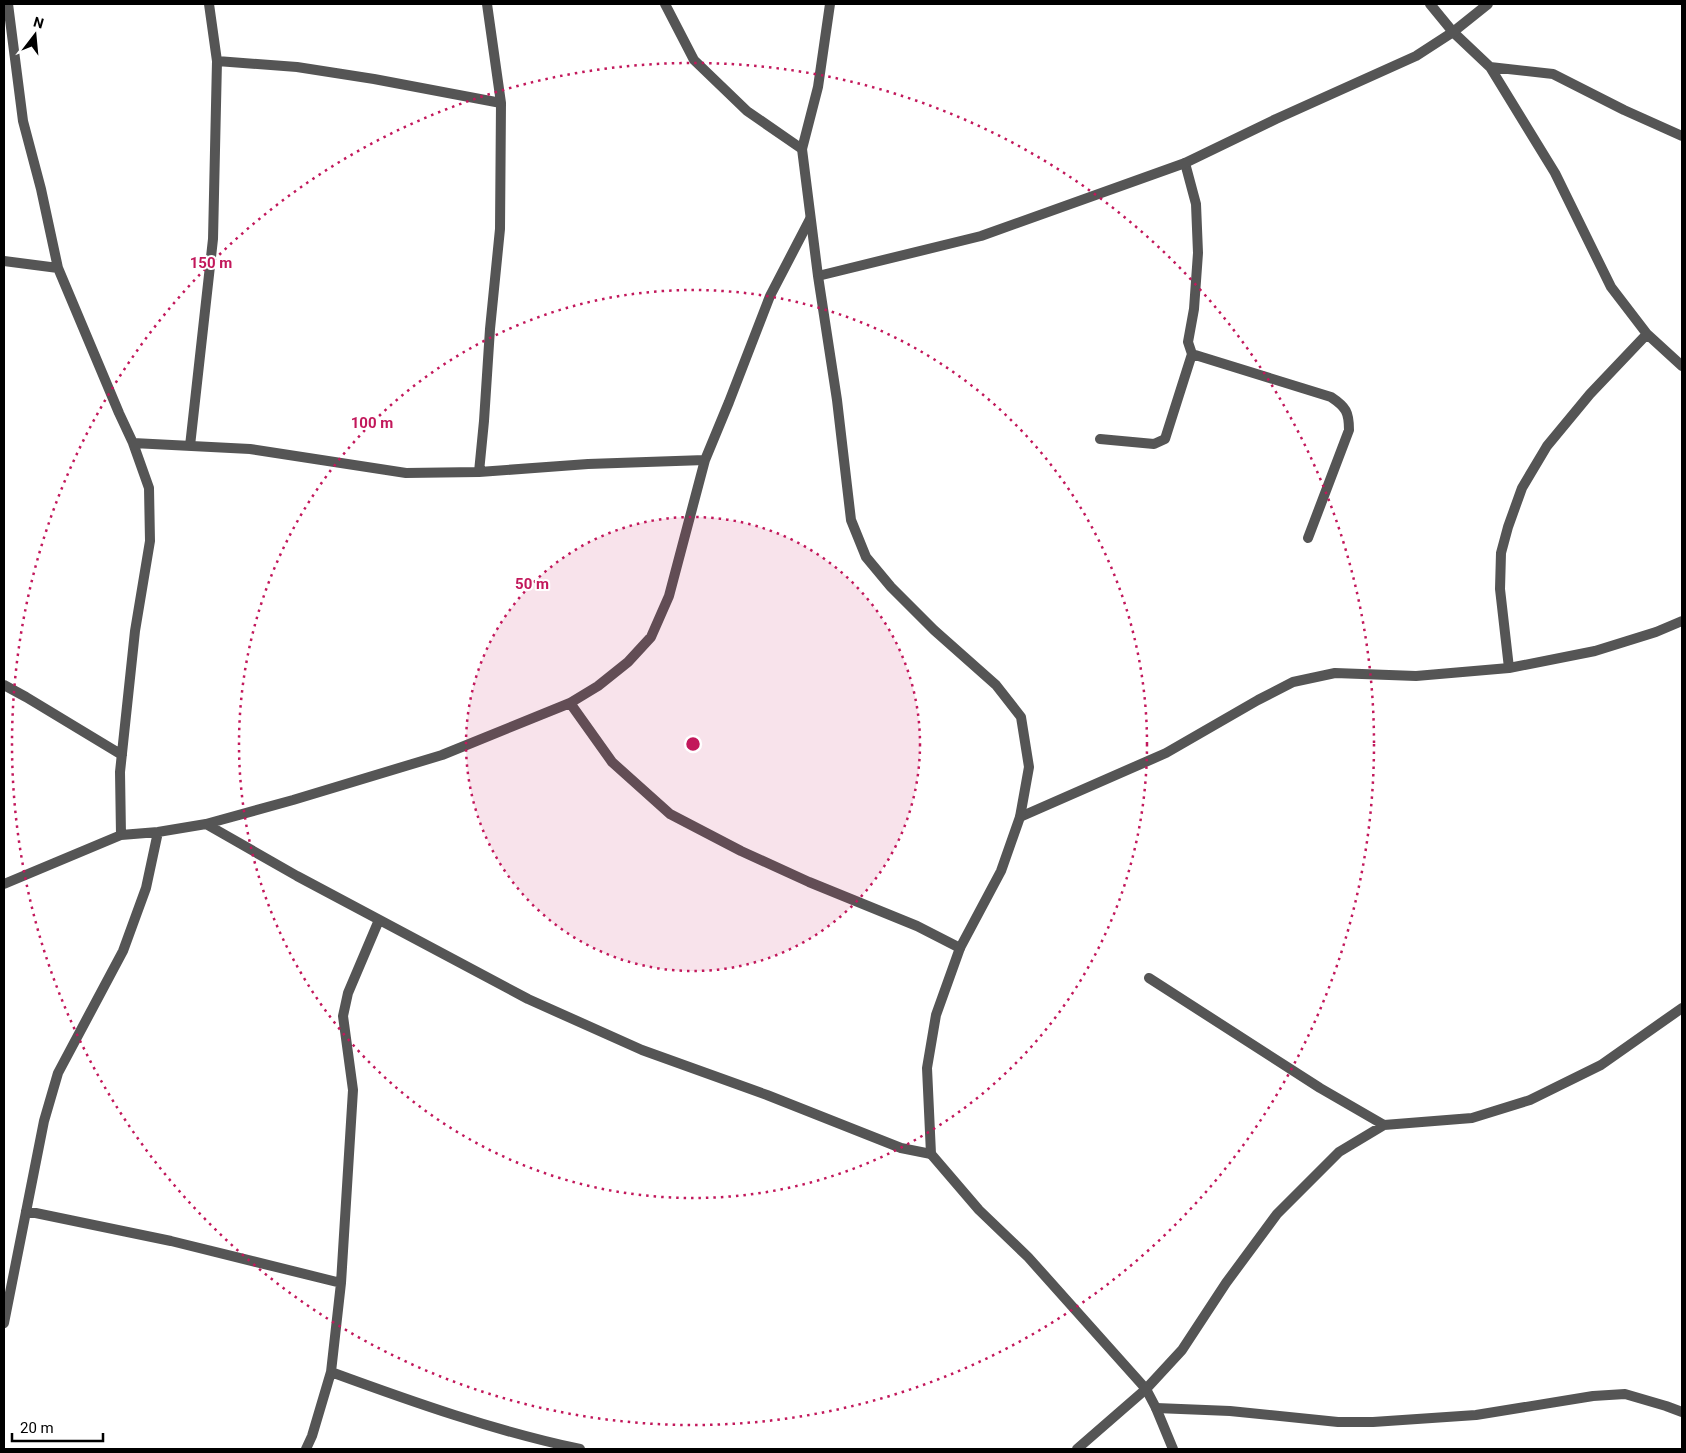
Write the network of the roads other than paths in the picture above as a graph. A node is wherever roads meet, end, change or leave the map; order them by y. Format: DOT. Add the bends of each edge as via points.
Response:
graph roads {
  1 [pos="8,4"];
  2 [pos="209,4"];
  3 [pos="487,4"];
  4 [pos="665,4"];
  5 [pos="830,4"];
  6 [pos="1430,4"];
  7 [pos="1488,4"];
  8 [pos="1453,32"];
  9 [pos="217,61"];
  10 [pos="1490,67"];
  11 [pos="501,103"];
  12 [pos="1682,136"];
  13 [pos="802,150"];
  14 [pos="1185,163"];
  15 [pos="810,219"];
  16 [pos="4,261"];
  17 [pos="58,268"];
  18 [pos="818,276"];
  19 [pos="1647,334"];
  20 [pos="1192,354"];
  21 [pos="1682,366"];
  22 [pos="1100,439"];
  23 [pos="133,442"];
  24 [pos="190,446"];
  25 [pos="705,460"];
  26 [pos="479,472"];
  27 [pos="1308,538"];
  28 [pos="1682,621"];
  29 [pos="1510,668"];
  30 [pos="4,685"];
  31 [pos="570,703"];
  32 [pos="122,755"];
  33 [pos="1020,817"];
  34 [pos="206,824"];
  35 [pos="158,832"];
  36 [pos="121,835"];
  37 [pos="4,884"];
  38 [pos="379,920"];
  39 [pos="960,948"];
  40 [pos="1148,978"];
  41 [pos="1682,1008"];
  42 [pos="1384,1125"];
  43 [pos="931,1154"];
  44 [pos="26,1211"];
  45 [pos="341,1283"];
  46 [pos="4,1323"];
  47 [pos="331,1372"];
  48 [pos="1146,1389"];
  49 [pos="1156,1408"];
  50 [pos="1682,1412"];
  51 [pos="306,1449"];
  52 [pos="580,1449"];
  53 [pos="1077,1449"];
  54 [pos="1173,1449"];
  1 -- 17 [label="street" via="23,121"];
  2 -- 9 [label="street"];
  3 -- 11 [label="street"];
  4 -- 13 [label="street" via="694,60 747,111"];
  5 -- 13 [label="street" via="818,87"];
  6 -- 8 [label="street"];
  7 -- 8 [label="street"];
  8 -- 10 [label="street"];
  8 -- 14 [label="street" via="1416,56"];
  9 -- 11 [label="street" via="296,67"];
  9 -- 24 [label="street" via="213,239"];
  10 -- 12 [label="street" via="1553,74"];
  10 -- 19 [label="street" via="1555,173 1611,287"];
  11 -- 26 [label="street" via="500,229"];
  13 -- 15 [label="street"];
  14 -- 18 [label="street" via="981,236"];
  14 -- 20 [label="street" via="1196,204 1198,253 1188,342"];
  15 -- 18 [label="street"];
  15 -- 25 [label="street" via="770,296"];
  16 -- 17 [label="street"];
  17 -- 23 [label="street"];
  18 -- 33 [label="street" via="851,520 866,557 891,588 996,685 1021,717 1029,767"];
  19 -- 21 [label="street"];
  19 -- 29 [label="street" via="1590,394 1547,446 1522,488 1502,553 1500,589"];
  20 -- 22 [label="street" via="1165,440 1154,444"];
  20 -- 27 [label="street" via="1331,397 1343,405 1349,417 1349,430"];
  23 -- 24 [label="street"];
  23 -- 32 [label="street" via="149,488 150,541 135,631"];
  24 -- 26 [label="street" via="250,449 406,473"];
  25 -- 26 [label="street"];
  25 -- 31 [label="street" via="668,596 651,637 628,662"];
  28 -- 29 [label="street" via="1595,651"];
  29 -- 33 [label="street" via="1416,676 1335,674 1293,682 1166,753"];
  30 -- 32 [label="street"];
  31 -- 34 [label="street" via="442,755"];
  31 -- 39 [label="street" via="612,762 670,814 741,851 917,926"];
  32 -- 36 [label="street"];
  33 -- 39 [label="street" via="1001,871"];
  34 -- 35 [label="street"];
  34 -- 38 [label="street"];
  35 -- 36 [label="street"];
  35 -- 44 [label="street" via="146,888 124,951 58,1073 44,1121"];
  36 -- 37 [label="street"];
  38 -- 43 [label="street" via="528,999 642,1050 901,1148"];
  38 -- 45 [label="street" via="348,993 343,1016 354,1090"];
  39 -- 43 [label="street" via="936,1016 927,1068"];
  40 -- 42 [label="street"];
  41 -- 42 [label="street" via="1601,1065 1530,1100 1472,1118"];
  42 -- 48 [label="street" via="1339,1152 1277,1214 1182,1350"];
  43 -- 48 [label="street"];
  44 -- 45 [label="street" via="171,1241"];
  44 -- 46 [label="street"];
  45 -- 47 [label="street"];
  47 -- 51 [label="street"];
  47 -- 52 [label="street" via="513,1434"];
  48 -- 49 [label="street"];
  48 -- 53 [label="street"];
  49 -- 50 [label="street" via="1373,1422 1476,1415 1625,1394"];
  49 -- 54 [label="street"];
}
